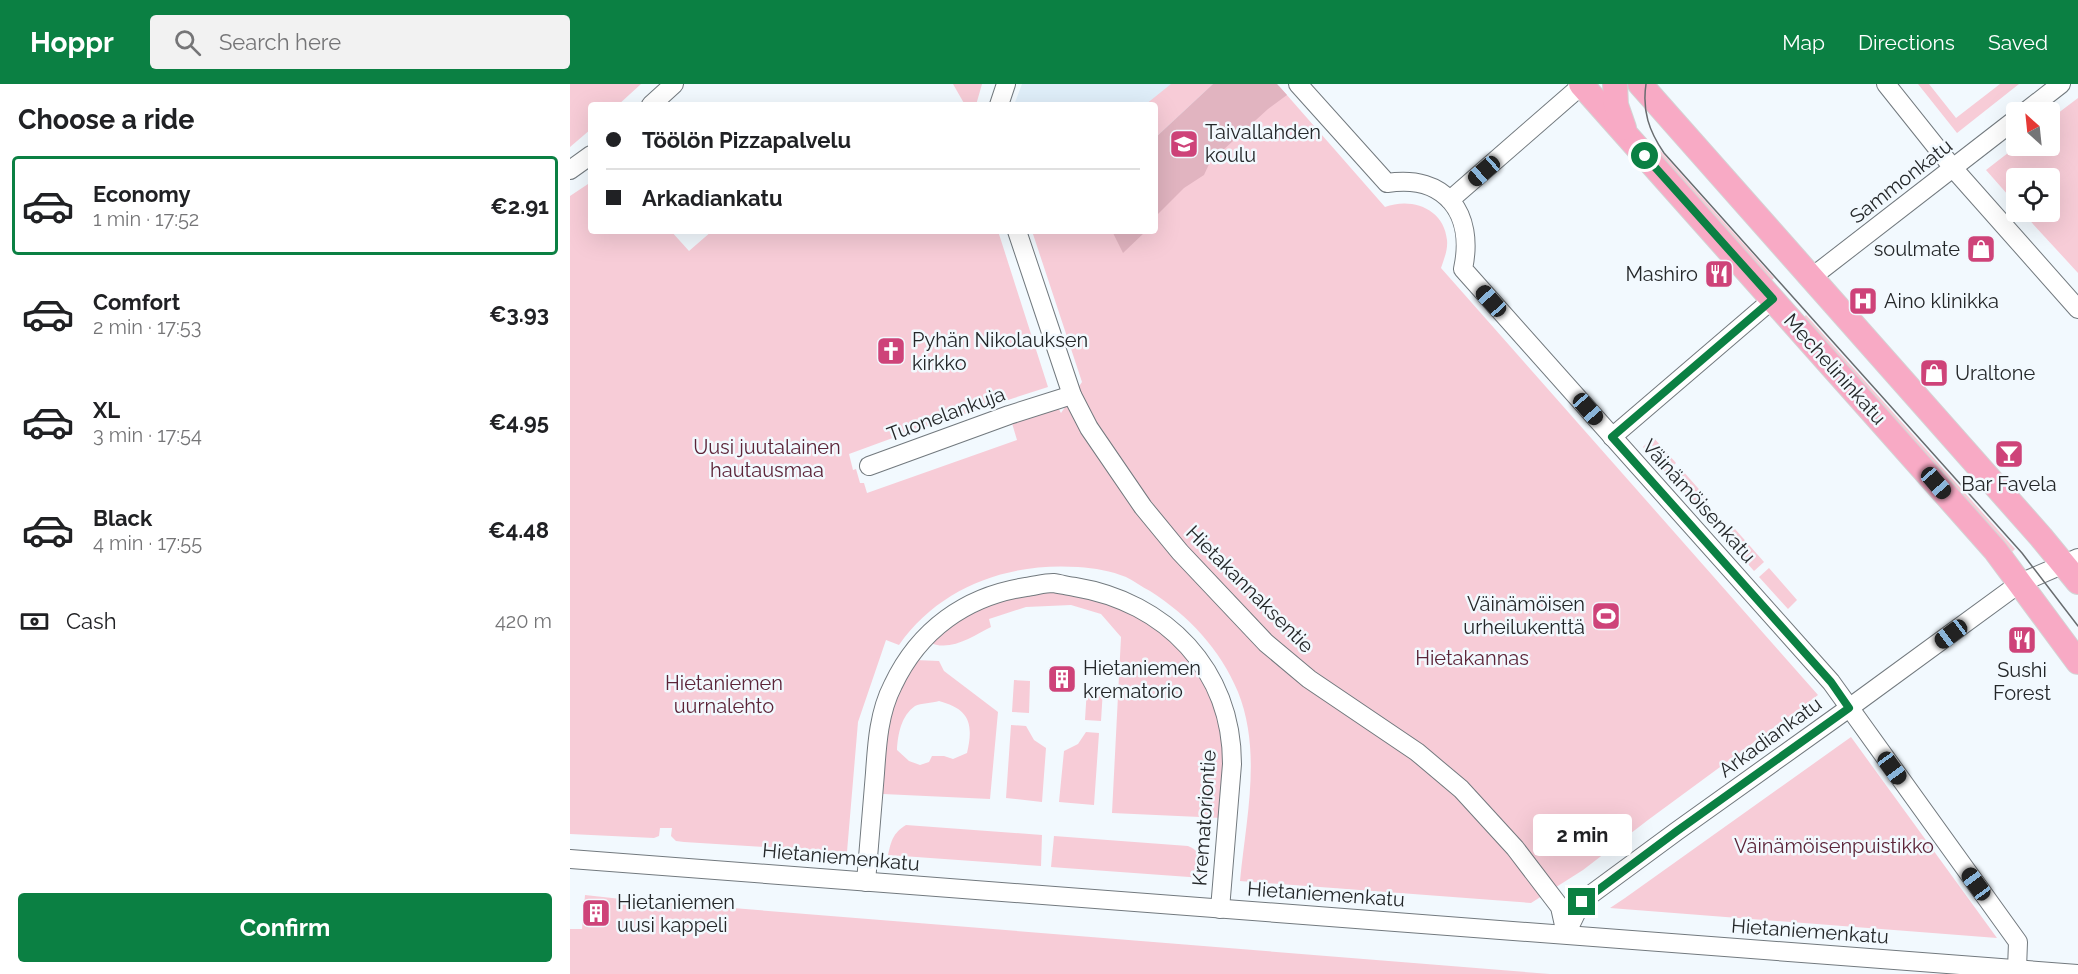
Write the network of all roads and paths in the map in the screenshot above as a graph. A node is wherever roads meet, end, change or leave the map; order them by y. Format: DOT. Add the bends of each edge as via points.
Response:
graph roads {
  1 [pos="674,84"];
  2 [pos="1006,84"];
  3 [pos="1298,84"];
  4 [pos="1615,84"];
  5 [pos="1640,84"];
  6 [pos="1662,84"];
  7 [pos="1886,84"];
  8 [pos="2061,84"];
  9 [pos="1582,85"];
  10 [pos="654,102"];
  11 [pos="1000,102"];
  12 [pos="2038,102"];
  13 [pos="1667,115"];
  14 [pos="2006,127"];
  15 [pos="1626,134"];
  16 [pos="588,157"];
  17 [pos="1953,168"];
  18 [pos="570,170"];
  19 [pos="1450,200"];
  20 [pos="1018,234"];
  21 [pos="1812,277"];
  22 [pos="1773,299"];
  23 [pos="2078,309"];
  24 [pos="1072,395"];
  25 [pos="1612,437"];
  26 [pos="869,466"];
  27 [pos="2071,560"];
  28 [pos="2078,582"];
  29 [pos="2020,583"];
  30 [pos="2078,662"];
  31 [pos="1849,708"];
  32 [pos="570,860"];
  33 [pos="866,882"];
  34 [pos="1220,909"];
  35 [pos="1566,934"];
  36 [pos="2017,969"];
  37 [pos="2078,974"];
  1 -- 10 [label="street"];
  2 -- 11 [label="street"];
  3 -- 19 [label="street" via="1387,183 1419,182"];
  4 -- 15 [label="main road" via="1616,105"];
  5 -- 13 [label="main road"];
  6 -- 13 [label="main road"];
  7 -- 17 [label="street"];
  8 -- 12 [label="street"];
  9 -- 15 [label="main road, Mechelininkatu"];
  9 -- 19 [label="street"];
  13 -- 21 [label="main road"];
  14 -- 17 [label="street, Sammonkatu"];
  15 -- 22 [label="main road, Mechelininkatu"];
  16 -- 18 [label="street"];
  17 -- 21 [label="street, Sammonkatu"];
  17 -- 23 [label="street"];
  19 -- 25 [label="street, Väinämöisenkatu" via="1467,238 1463,269"];
  20 -- 24 [label="street, Hietakannaksentie"];
  21 -- 27 [label="main road"];
  22 -- 25 [label="street"];
  22 -- 29 [label="main road, Mechelininkatu"];
  24 -- 26 [label="street, Tuonelankuja"];
  24 -- 35 [label="street, Hietakannaksentie" via="1111,462 1180,552 1266,643 1309,679 1417,752 1461,789 1515,848 1560,908"];
  25 -- 31 [label="street, Väinämöisenkatu" via="1831,682"];
  27 -- 28 [label="main road"];
  27 -- 29 [label="street, Arkadiankatu"];
  29 -- 30 [label="main road, Mechelininkatu"];
  29 -- 31 [label="street, Arkadiankatu"];
  31 -- 35 [label="street, Arkadiankatu" via="1582,902"];
  31 -- 36 [label="street, Väinämöisenkatu" via="2018,942"];
  32 -- 33 [label="street, Hietaniemenkatu"];
  33 -- 34 [label="street, Hietaniemenkatu"];
  33 -- 34 [label="street, Krematoriontie" via="878,735 884,706 911,653 927,633 974,602 1011,589 1052,583 1129,602 1161,622 1188,646 1208,673 1224,706 1232,741"];
  34 -- 35 [label="street, Hietaniemenkatu"];
  35 -- 36 [label="street, Hietaniemenkatu"];
  36 -- 37 [label="street, Hietaniemenkatu"];
}
